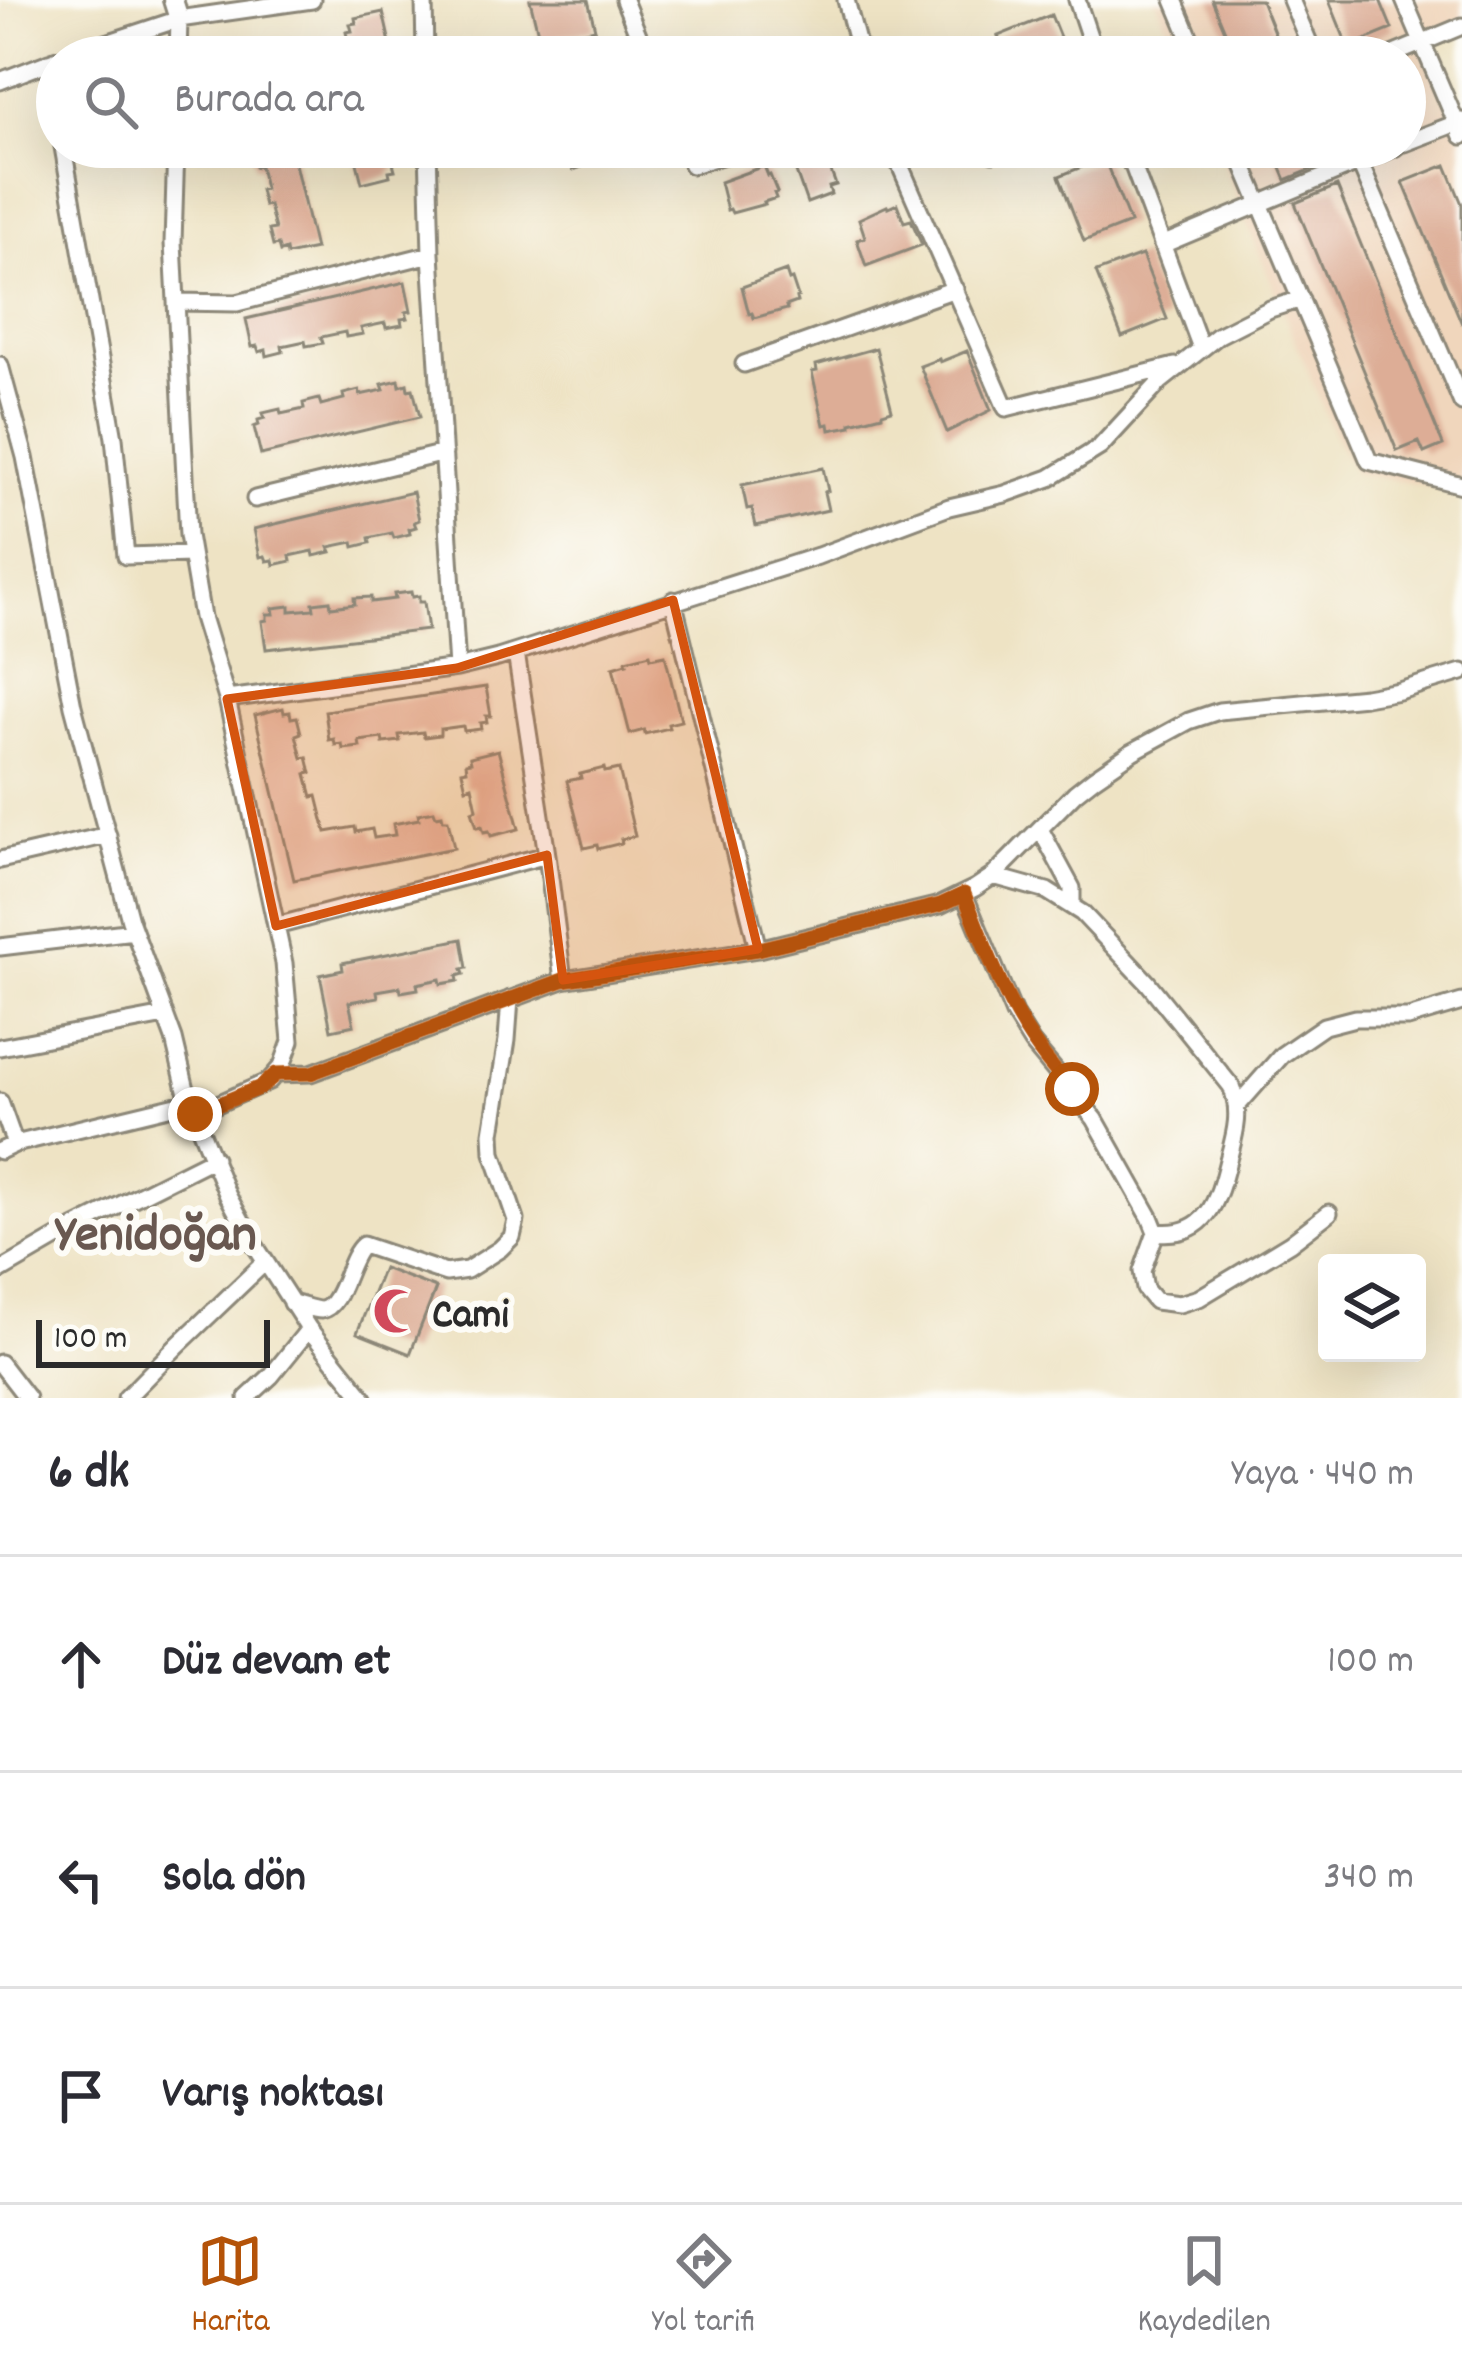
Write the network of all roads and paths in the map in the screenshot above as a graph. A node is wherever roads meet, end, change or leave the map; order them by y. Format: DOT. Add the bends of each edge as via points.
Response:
graph roads {
  1 [pos="312,0"];
  2 [pos="424,0"];
  3 [pos="624,0"];
  4 [pos="846,0"];
  5 [pos="1077,0"];
  6 [pos="1174,0"];
  7 [pos="1291,0"];
  8 [pos="1404,0"];
  9 [pos="178,6"];
  10 [pos="1462,26"];
  11 [pos="110,36"];
  12 [pos="425,36"];
  13 [pos="639,36"];
  14 [pos="855,36"];
  15 [pos="1089,36"];
  16 [pos="1189,36"];
  17 [pos="1306,36"];
  18 [pos="1419,36"];
  19 [pos="1426,40"];
  20 [pos="1426,51"];
  21 [pos="36,68"];
  22 [pos="0,81"];
  23 [pos="1460,126"];
  24 [pos="1426,137"];
  25 [pos="67,168"];
  26 [pos="175,168"];
  27 [pos="429,168"];
  28 [pos="901,168"];
  29 [pos="1133,168"];
  30 [pos="1245,168"];
  31 [pos="1331,168"];
  32 [pos="1363,168"];
  33 [pos="1260,204"];
  34 [pos="1162,245"];
  35 [pos="431,254"];
  36 [pos="955,289"];
  37 [pos="1300,298"];
  38 [pos="176,302"];
  39 [pos="1201,348"];
  40 [pos="744,364"];
  41 [pos="0,365"];
  42 [pos="1178,365"];
  43 [pos="1462,403"];
  44 [pos="444,453"];
  45 [pos="1462,485"];
  46 [pos="255,499"];
  47 [pos="191,554"];
  48 [pos="673,600"];
  49 [pos="516,653"];
  50 [pos="458,668"];
  51 [pos="1462,672"];
  52 [pos="226,699"];
  53 [pos="1040,829"];
  54 [pos="108,835"];
  55 [pos="547,855"];
  56 [pos="0,860"];
  57 [pos="993,877"];
  58 [pos="964,894"];
  59 [pos="1072,905"];
  60 [pos="276,926"];
  61 [pos="134,931"];
  62 [pos="0,947"];
  63 [pos="758,949"];
  64 [pos="563,980"];
  65 [pos="510,999"];
  66 [pos="1462,1002"];
  67 [pos="165,1016"];
  68 [pos="0,1047"];
  69 [pos="276,1074"];
  70 [pos="0,1102"];
  71 [pos="1238,1105"];
  72 [pos="192,1108"];
  73 [pos="8,1148"];
  74 [pos="214,1158"];
  75 [pos="1329,1213"];
  76 [pos="1156,1232"];
  77 [pos="265,1262"];
  78 [pos="0,1271"];
  79 [pos="291,1303"];
  80 [pos="309,1329"];
  81 [pos="0,1363"];
  82 [pos="26,1398"];
  83 [pos="126,1398"];
  84 [pos="247,1398"];
  85 [pos="364,1398"];
  1 -- 9 [label="street"];
  2 -- 12 [label="street"];
  3 -- 13 [label="street"];
  4 -- 14 [label="street"];
  5 -- 15 [label="street"];
  6 -- 16 [label="street"];
  7 -- 17 [label="street"];
  8 -- 18 [label="street"];
  9 -- 11 [label="street"];
  10 -- 19 [label="street"];
  20 -- 23 [label="street"];
  21 -- 22 [label="street"];
  23 -- 24 [label="street"];
  25 -- 47 [label="street" via="126,556"];
  26 -- 38 [label="street"];
  27 -- 35 [label="street"];
  28 -- 36 [label="street"];
  29 -- 34 [label="street"];
  30 -- 33 [label="street"];
  31 -- 33 [label="street"];
  32 -- 43 [label="street"];
  33 -- 34 [label="street"];
  33 -- 37 [label="street"];
  34 -- 39 [label="street"];
  35 -- 38 [label="street" via="237,303"];
  35 -- 44 [label="street"];
  36 -- 40 [label="street"];
  36 -- 42 [label="street" via="1006,408"];
  37 -- 39 [label="street"];
  37 -- 45 [label="street" via="1370,461"];
  38 -- 47 [label="street"];
  39 -- 42 [label="street"];
  41 -- 54 [label="street"];
  42 -- 48 [label="street" via="1100,447 1050,478"];
  44 -- 46 [label="street"];
  44 -- 50 [label="street"];
  47 -- 52 [label="street"];
  48 -- 49 [label="street"];
  48 -- 63 [label="street"];
  49 -- 50 [label="street"];
  49 -- 55 [label="street"];
  50 -- 52 [label="street"];
  51 -- 53 [label="street" via="1365,698 1204,716 1114,763"];
  52 -- 60 [label="street"];
  53 -- 57 [label="street"];
  53 -- 59 [label="street" via="1072,888"];
  54 -- 56 [label="street"];
  54 -- 61 [label="street"];
  55 -- 60 [label="street"];
  55 -- 64 [label="street"];
  57 -- 58 [label="street"];
  57 -- 59 [label="street"];
  58 -- 63 [label="street"];
  58 -- 76 [label="street" via="1014,1014 1095,1119"];
  59 -- 71 [label="street" via="1196,1040"];
  60 -- 69 [label="street" via="291,1041"];
  61 -- 62 [label="street"];
  61 -- 67 [label="street"];
  63 -- 64 [label="street"];
  64 -- 65 [label="street"];
  65 -- 69 [label="street" via="311,1073"];
  65 -- 79 [label="street" via="492,1133 516,1220 512,1237 467,1270 446,1273 363,1245 328,1308"];
  66 -- 71 [label="street" via="1408,1018 1324,1026 1282,1054"];
  67 -- 68 [label="street"];
  67 -- 72 [label="street"];
  69 -- 72 [label="street" via="261,1087"];
  70 -- 73 [label="street"];
  71 -- 76 [label="street" via="1215,1203 1194,1226"];
  72 -- 73 [label="street"];
  72 -- 74 [label="street"];
  74 -- 77 [label="street"];
  74 -- 78 [label="street"];
  75 -- 76 [label="street" via="1179,1304 1155,1301 1145,1288 1142,1271"];
  77 -- 79 [label="street"];
  77 -- 83 [label="street"];
  79 -- 80 [label="street"];
  80 -- 84 [label="street"];
  80 -- 85 [label="street"];
  81 -- 82 [label="street"];
}
